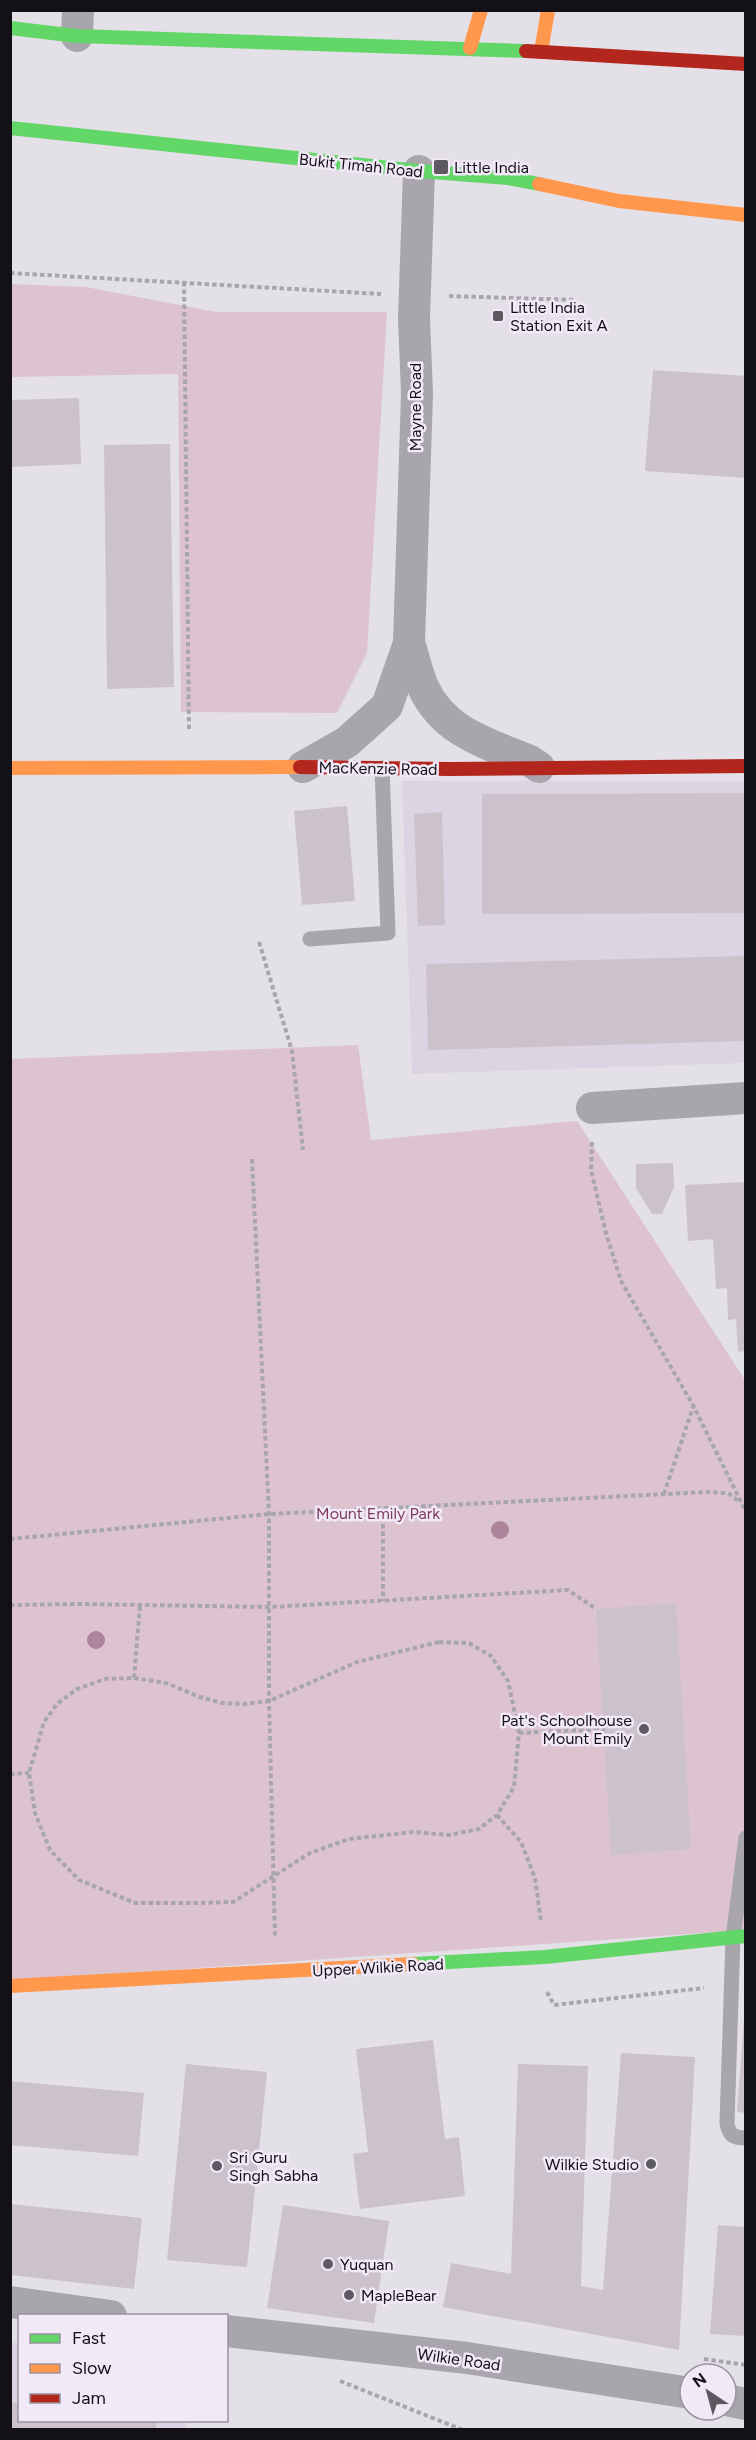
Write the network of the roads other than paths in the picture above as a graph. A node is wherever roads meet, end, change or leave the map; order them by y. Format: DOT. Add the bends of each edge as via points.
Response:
graph roads {
  1 [pos="481,10"];
  2 [pos="548,10"];
  3 [pos="78,23"];
  4 [pos="10,28"];
  5 [pos="471,48"];
  6 [pos="541,52"];
  7 [pos="746,64"];
  8 [pos="10,128"];
  9 [pos="419,171"];
  10 [pos="746,215"];
  11 [pos="409,643"];
  12 [pos="746,766"];
  13 [pos="303,767"];
  14 [pos="539,767"];
  15 [pos="10,768"];
  16 [pos="382,768"];
  17 [pos="310,939"];
  18 [pos="746,1098"];
  19 [pos="592,1108"];
  20 [pos="746,1838"];
  21 [pos="739,1937"];
  22 [pos="10,1986"];
  23 [pos="746,2138"];
  24 [pos="10,2302"];
  25 [pos="97,2314"];
  26 [pos="228,2331"];
  27 [pos="678,2391"];
  1 -- 5 [label="main road"];
  2 -- 6 [label="main road"];
  3 -- 4 [label="main road"];
  3 -- 5 [label="main road"];
  5 -- 6 [label="main road"];
  6 -- 7 [label="main road"];
  8 -- 9 [label="main road, Bukit Timah Road"];
  9 -- 10 [label="main road, Bukit Timah Road" via="508,178 619,201"];
  9 -- 11 [label="street, Mayne Road"];
  11 -- 13 [label="street, Mayne Road" via="387,706 347,742"];
  11 -- 14 [label="street, Mayne Road" via="423,686 436,709 465,735"];
  12 -- 14 [label="main road, MacKenzie Road"];
  13 -- 15 [label="main road, MacKenzie Road"];
  13 -- 16 [label="main road, MacKenzie Road"];
  14 -- 16 [label="main road, MacKenzie Road"];
  16 -- 17 [label="lane" via="388,933"];
  18 -- 19 [label="street"];
  20 -- 21 [label="lane"];
  21 -- 22 [label="main road, Upper Wilkie Road" via="545,1958"];
  21 -- 23 [label="lane" via="732,1985 727,2123 731,2135"];
  24 -- 25 [label="street"];
  26 -- 27 [label="street, Wilkie Road" via="467,2358"];
}
